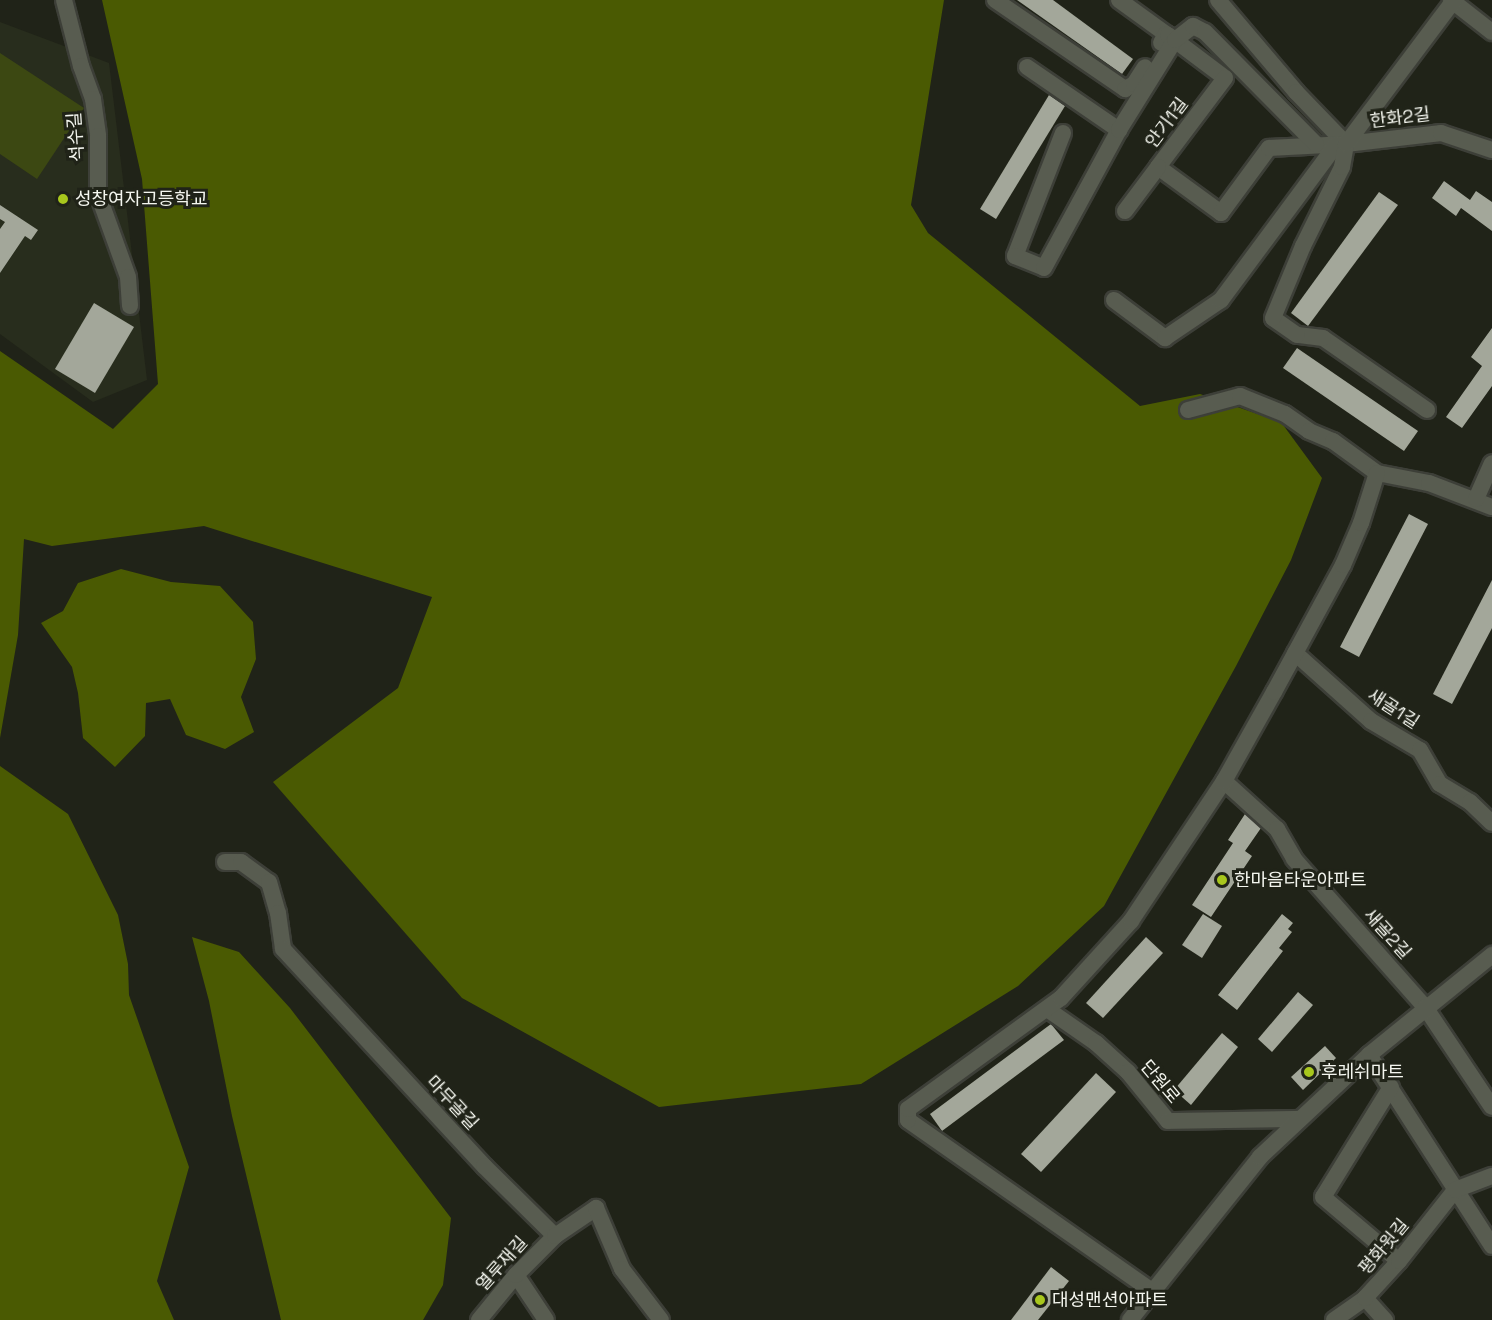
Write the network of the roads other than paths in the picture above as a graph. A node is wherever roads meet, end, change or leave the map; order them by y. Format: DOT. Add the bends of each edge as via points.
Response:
graph roads {
  1 [pos="64,0"];
  2 [pos="996,0"];
  3 [pos="1119,0"];
  4 [pos="1218,0"];
  5 [pos="1453,0"];
  6 [pos="1492,32"];
  7 [pos="1171,37"];
  8 [pos="1027,67"];
  9 [pos="1119,130"];
  10 [pos="1063,133"];
  11 [pos="1316,144"];
  12 [pos="1341,144"];
  13 [pos="1492,150"];
  14 [pos="1158,168"];
  15 [pos="1125,211"];
  16 [pos="1114,300"];
  17 [pos="130,306"];
  18 [pos="1427,410"];
  19 [pos="1188,411"];
  20 [pos="1492,463"];
  21 [pos="1377,473"];
  22 [pos="1476,499"];
  23 [pos="1492,507"];
  24 [pos="1295,653"];
  25 [pos="1224,781"];
  26 [pos="1492,822"];
  27 [pos="225,862"];
  28 [pos="1490,962"];
  29 [pos="1425,1007"];
  30 [pos="1047,1009"];
  31 [pos="1369,1055"];
  32 [pos="1391,1087"];
  33 [pos="1492,1107"];
  34 [pos="1300,1119"];
  35 [pos="1492,1176"];
  36 [pos="1455,1191"];
  37 [pos="555,1236"];
  38 [pos="1492,1246"];
  39 [pos="1399,1261"];
  40 [pos="516,1275"];
  41 [pos="1152,1291"];
  42 [pos="1365,1298"];
  43 [pos="479,1320"];
  44 [pos="546,1320"];
  45 [pos="661,1320"];
  46 [pos="1130,1320"];
  47 [pos="1334,1320"];
  48 [pos="1385,1320"];
  1 -- 17 [label="street, 석수길" via="93,99 98,136 98,194 128,277"];
  2 -- 7 [label="street" via="1125,89 1134,84"];
  3 -- 7 [label="street"];
  4 -- 12 [label="street"];
  5 -- 6 [label="street"];
  5 -- 12 [label="street"];
  7 -- 9 [label="street"];
  7 -- 11 [label="street" via="1193,26 1205,32"];
  7 -- 14 [label="street, 안기1길" via="1225,78"];
  8 -- 9 [label="street"];
  9 -- 10 [label="street" via="1044,268 1015,256"];
  11 -- 12 [label="street, 안기1길"];
  11 -- 14 [label="street, 안기1길" via="1269,148 1221,213"];
  12 -- 13 [label="street, 한화2길" via="1441,133"];
  12 -- 16 [label="street" via="1221,300 1165,338"];
  12 -- 18 [label="street" via="1342,167 1302,246 1273,318 1298,335 1323,338"];
  14 -- 15 [label="street"];
  19 -- 21 [label="street" via="1239,396 1285,414 1309,431 1333,441"];
  20 -- 22 [label="street"];
  21 -- 22 [label="street" via="1429,483"];
  21 -- 24 [label="street" via="1343,565"];
  22 -- 23 [label="street"];
  24 -- 25 [label="street"];
  24 -- 26 [label="street, 새골1길" via="1371,721 1420,750 1440,784 1470,802"];
  25 -- 29 [label="street, 새골2길" via="1277,829 1294,859"];
  25 -- 30 [label="street" via="1131,921"];
  27 -- 37 [label="street, 마무골길" via="241,862 269,882 278,912 282,949 484,1166"];
  28 -- 29 [label="street"];
  29 -- 31 [label="street"];
  29 -- 33 [label="street"];
  30 -- 34 [label="street, 단원로" via="1096,1043 1128,1072 1168,1121"];
  30 -- 41 [label="street" via="908,1109 908,1120"];
  31 -- 32 [label="street"];
  31 -- 34 [label="street"];
  32 -- 36 [label="street"];
  32 -- 39 [label="street" via="1323,1197"];
  34 -- 41 [label="street" via="1260,1157"];
  35 -- 36 [label="street, 평화윗길"];
  36 -- 38 [label="street"];
  36 -- 39 [label="street, 평화윗길"];
  37 -- 40 [label="street, 열루재길"];
  37 -- 45 [label="street" via="596,1208 622,1269"];
  39 -- 42 [label="street, 평화윗길"];
  40 -- 43 [label="street, 열루재길"];
  40 -- 44 [label="street"];
  41 -- 46 [label="street"];
  42 -- 47 [label="street, 평화윗길"];
  42 -- 48 [label="street"];
}
